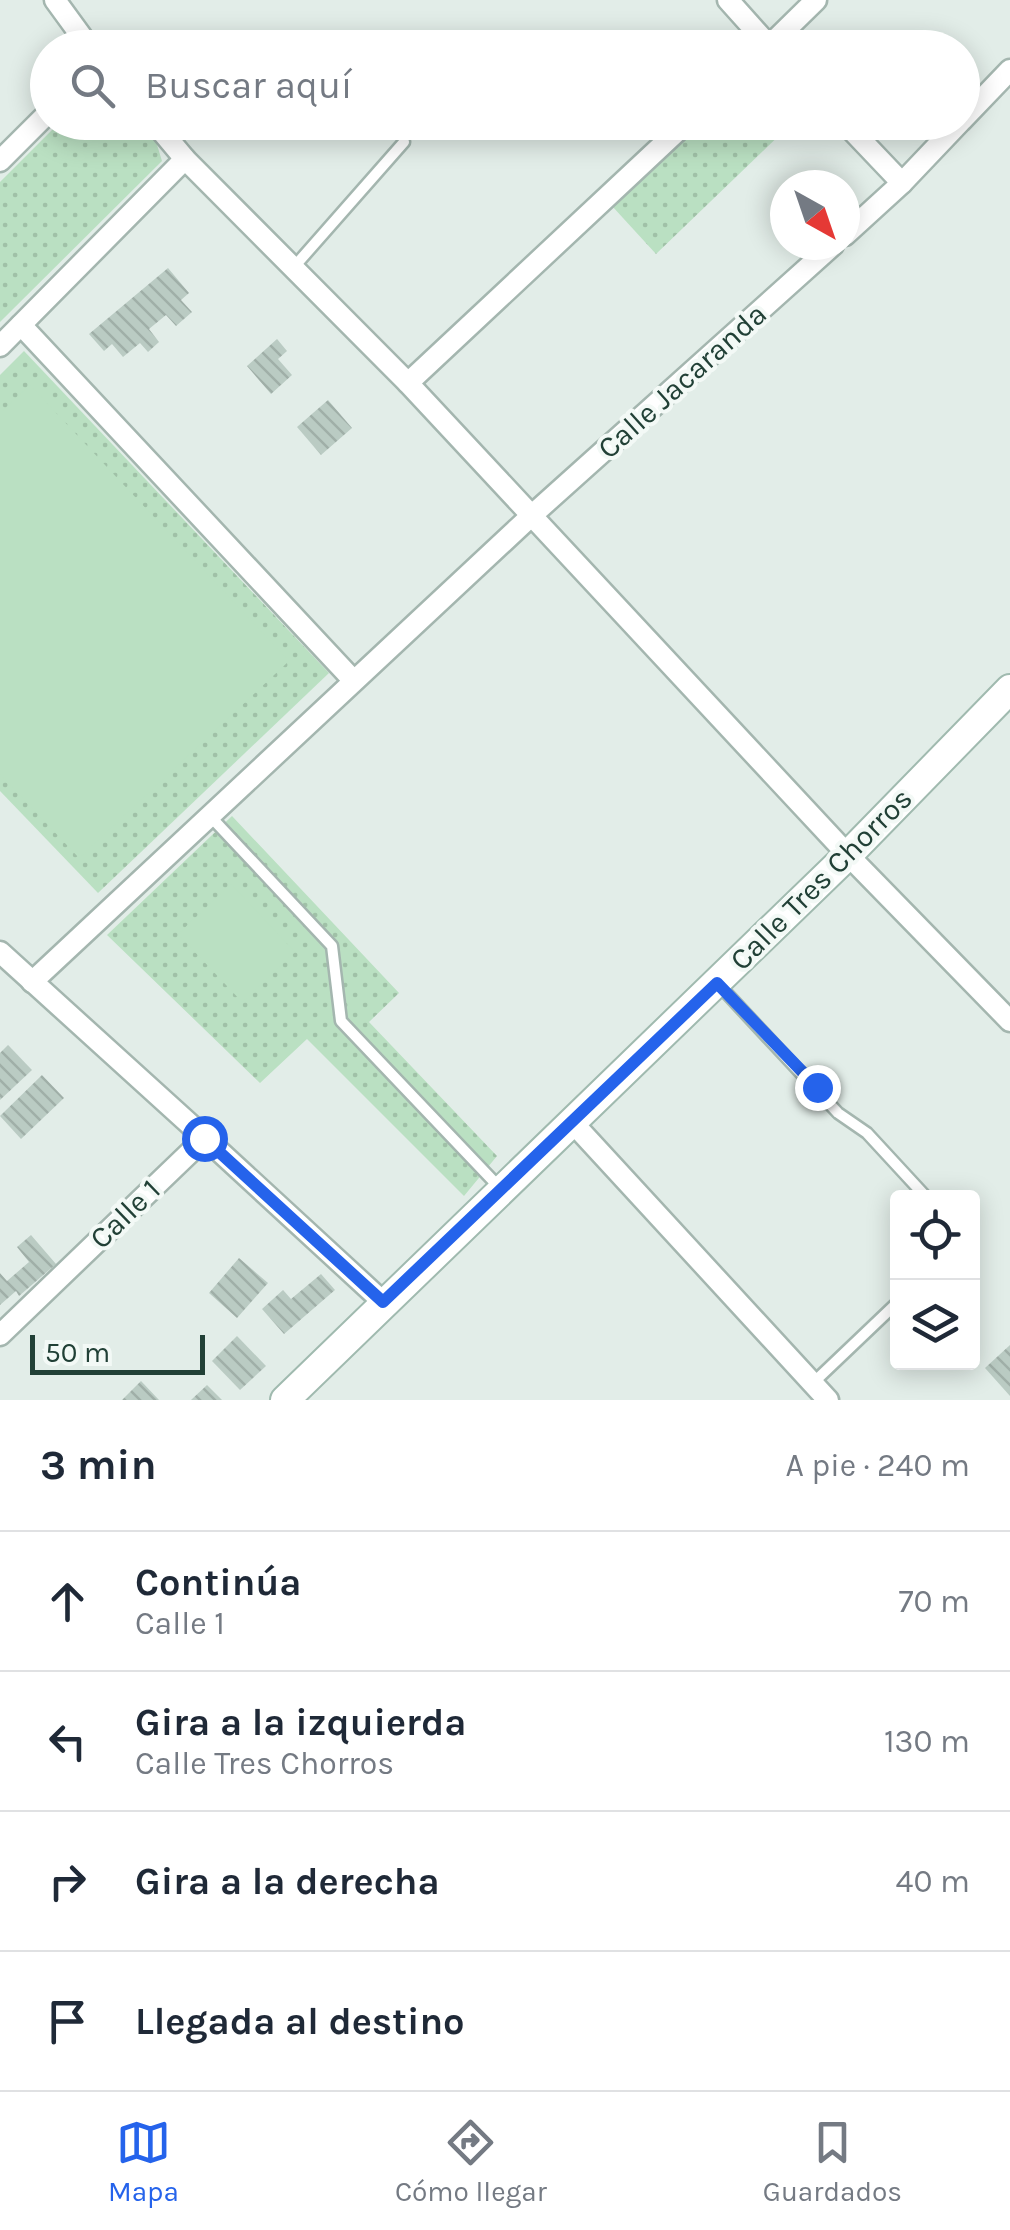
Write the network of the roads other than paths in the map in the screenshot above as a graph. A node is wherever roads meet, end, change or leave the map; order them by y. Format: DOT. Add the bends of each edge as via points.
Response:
graph roads {
  1 [pos="728,0"];
  2 [pos="816,0"];
  3 [pos="65,4"];
  4 [pos="80,30"];
  5 [pos="754,30"];
  6 [pos="786,30"];
  7 [pos="1010,70"];
  8 [pos="980,101"];
  9 [pos="30,131"];
  10 [pos="170,140"];
  11 [pos="668,140"];
  12 [pos="861,140"];
  13 [pos="943,140"];
  14 [pos="404,142"];
  15 [pos="186,159"];
  16 [pos="0,161"];
  17 [pos="902,183"];
  18 [pos="860,221"];
  19 [pos="817,260"];
  20 [pos="293,268"];
  21 [pos="21,325"];
  22 [pos="0,346"];
  23 [pos="408,384"];
  24 [pos="530,517"];
  25 [pos="353,680"];
  26 [pos="1010,690"];
  27 [pos="210,815"];
  28 [pos="848,854"];
  29 [pos="5,965"];
  30 [pos="32,982"];
  31 [pos="717,983"];
  32 [pos="1010,1021"];
  33 [pos="573,1123"];
  34 [pos="204,1138"];
  35 [pos="502,1190"];
  36 [pos="921,1190"];
  37 [pos="383,1302"];
  38 [pos="890,1310"];
  39 [pos="0,1334"];
  40 [pos="813,1384"];
  41 [pos="285,1400"];
  42 [pos="828,1400"];
  1 -- 5 [label="street"];
  2 -- 6 [label="street"];
  3 -- 4 [label="street"];
  7 -- 8 [label="street"];
  9 -- 16 [label="street"];
  10 -- 15 [label="street"];
  11 -- 23 [label="street"];
  12 -- 17 [label="street"];
  13 -- 17 [label="street"];
  14 -- 20 [label="lane"];
  15 -- 20 [label="street"];
  15 -- 21 [label="street"];
  17 -- 18 [label="street"];
  19 -- 24 [label="street, Calle Jacaranda"];
  20 -- 23 [label="street"];
  21 -- 22 [label="street"];
  21 -- 25 [label="street"];
  23 -- 24 [label="street"];
  24 -- 25 [label="street, Calle Jacaranda"];
  24 -- 28 [label="street"];
  25 -- 27 [label="street, Calle Jacaranda"];
  26 -- 28 [label="main road, Calle Tres Chorros"];
  27 -- 30 [label="street, Calle Jacaranda"];
  27 -- 35 [label="lane" via="332,946 341,1021"];
  28 -- 31 [label="main road, Calle Tres Chorros"];
  28 -- 32 [label="street"];
  29 -- 30 [label="street"];
  30 -- 34 [label="street"];
  31 -- 33 [label="main road, Calle Tres Chorros"];
  31 -- 36 [label="lane"];
  33 -- 35 [label="main road, Calle Tres Chorros"];
  33 -- 40 [label="street"];
  34 -- 37 [label="street"];
  34 -- 39 [label="street, Calle 1"];
  35 -- 37 [label="main road, Calle Tres Chorros"];
  37 -- 41 [label="main road, Calle Tres Chorros"];
  38 -- 40 [label="lane"];
  40 -- 42 [label="street"];
}
